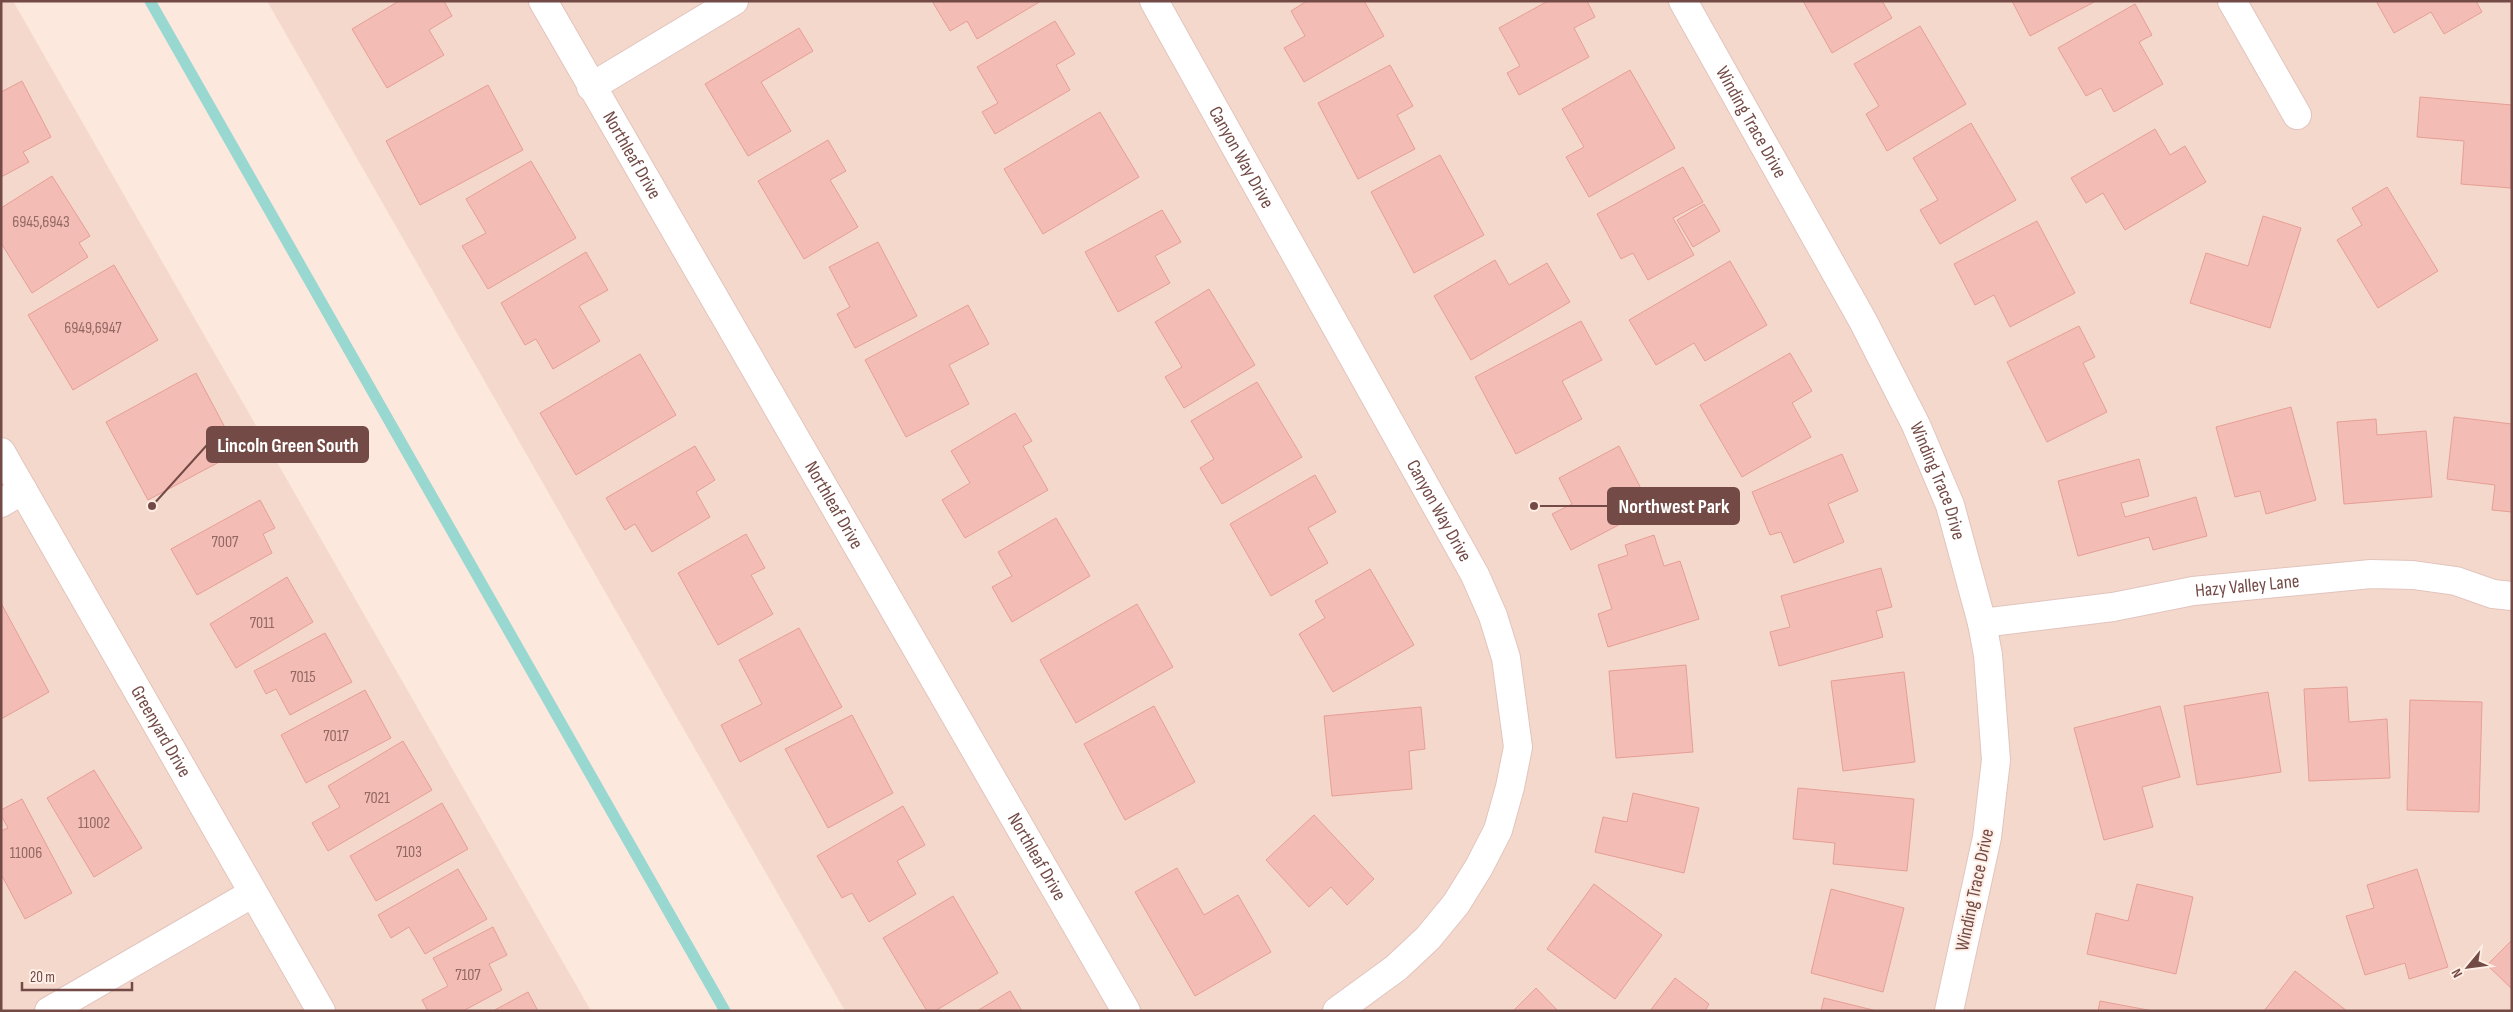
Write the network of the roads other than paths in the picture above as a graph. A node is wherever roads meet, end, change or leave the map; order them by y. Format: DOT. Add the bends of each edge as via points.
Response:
graph roads {
  1 [pos="542,1"];
  2 [pos="734,1"];
  3 [pos="1154,1"];
  4 [pos="1683,1"];
  5 [pos="2232,1"];
  6 [pos="591,87"];
  7 [pos="2297,115"];
  8 [pos="1,452"];
  9 [pos="12,497"];
  10 [pos="2512,596"];
  11 [pos="1982,623"];
  12 [pos="253,893"];
  13 [pos="49,1011"];
  14 [pos="321,1011"];
  15 [pos="1126,1011"];
  16 [pos="1337,1011"];
  17 [pos="1949,1011"];
  1 -- 6 [label="street, Northleaf Drive"];
  2 -- 6 [label="street"];
  3 -- 16 [label="street, Canyon Way Drive" via="1475,574 1506,658 1518,747 1498,830 1456,904 1428,938 1396,968"];
  4 -- 11 [label="street, Winding Trace Drive" via="1863,321 1916,425 1950,505"];
  5 -- 7 [label="street"];
  6 -- 15 [label="street, Northleaf Drive"];
  8 -- 9 [label="street, Greenyard Drive"];
  9 -- 12 [label="street, Greenyard Drive"];
  10 -- 11 [label="street, Hazy Valley Lane" via="2430,577 2371,574 2193,591 2113,607"];
  11 -- 17 [label="street, Winding Trace Drive" via="1988,655 1996,760 1987,836"];
  12 -- 13 [label="street"];
  12 -- 14 [label="street, Greenyard Drive"];
}
